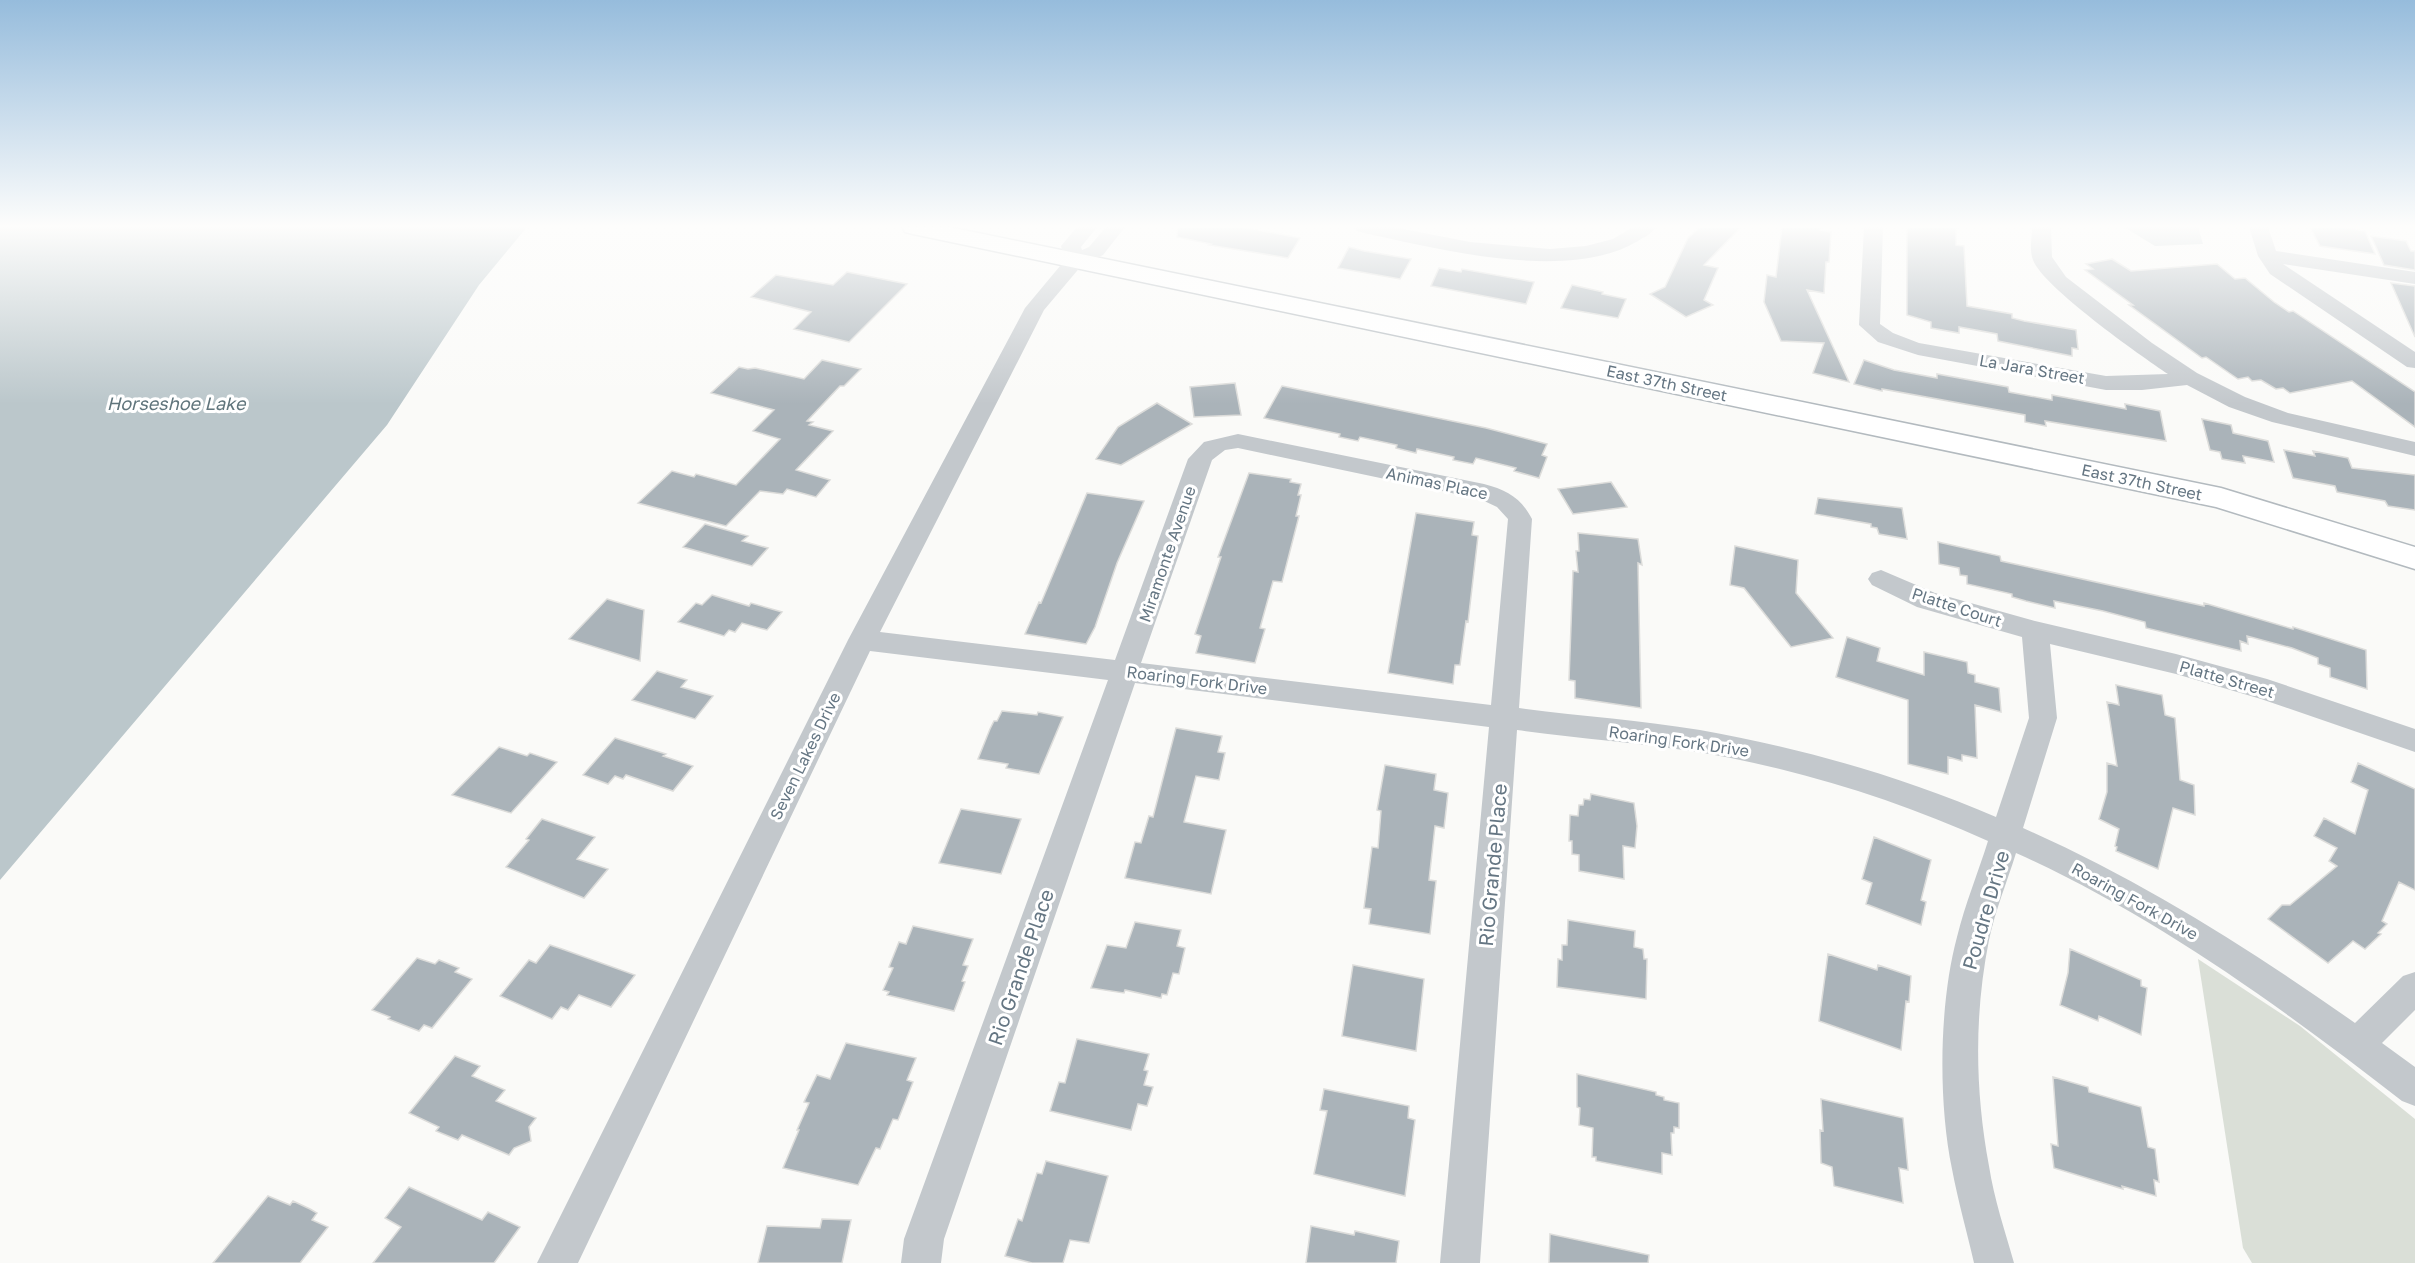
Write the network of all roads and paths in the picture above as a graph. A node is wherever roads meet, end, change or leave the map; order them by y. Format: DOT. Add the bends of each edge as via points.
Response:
graph roads {
  1 [pos="1054,286"];
  2 [pos="1196,286"];
  3 [pos="1871,286"];
  4 [pos="2066,286"];
  5 [pos="2301,286"];
  6 [pos="2415,362"];
  7 [pos="2189,378"];
  8 [pos="1218,444"];
  9 [pos="2415,448"];
  10 [pos="2415,558"];
  11 [pos="1881,579"];
  12 [pos="2035,631"];
  13 [pos="862,640"];
  14 [pos="1125,672"];
  15 [pos="1504,717"];
  16 [pos="2415,741"];
  17 [pos="2006,834"];
  18 [pos="2415,987"];
  19 [pos="2357,1044"];
  20 [pos="2415,1089"];
  21 [pos="557,1263"];
  22 [pos="921,1263"];
  23 [pos="1460,1263"];
  24 [pos="1994,1263"];
  1 -- 13 [label="street, Seven Lakes Drive" via="1035,308"];
  2 -- 10 [label="main road, East 37th Street" via="2221,498"];
  3 -- 7 [label="street, La Jara Street" via="1869,325 1892,342 2106,383"];
  4 -- 7 [label="street"];
  5 -- 6 [label="street"];
  7 -- 9 [label="street" via="2238,402 2286,419"];
  8 -- 14 [label="street, Miramonte Avenue" via="1200,459"];
  8 -- 15 [label="street, Animas Place" via="1238,441 1484,492 1509,503 1520,519"];
  11 -- 12 [label="street, Platte Court" via="1926,600"];
  12 -- 16 [label="street, Platte Street" via="2256,686"];
  12 -- 17 [label="street, Poudre Drive" via="2043,718"];
  13 -- 14 [label="street, Roaring Fork Drive"];
  13 -- 21 [label="street, Seven Lakes Drive"];
  14 -- 15 [label="street, Roaring Fork Drive"];
  14 -- 22 [label="street, Rio Grande Place" via="924,1239"];
  15 -- 17 [label="street, Roaring Fork Drive" via="1750,751 1893,790"];
  15 -- 23 [label="street, Rio Grande Place"];
  17 -- 19 [label="street, Roaring Fork Drive" via="2081,869 2232,956"];
  17 -- 24 [label="street, Poudre Drive" via="1973,937 1960,1040 1970,1167"];
  18 -- 19 [label="street"];
  19 -- 20 [label="street, Roaring Fork Drive"];
}
